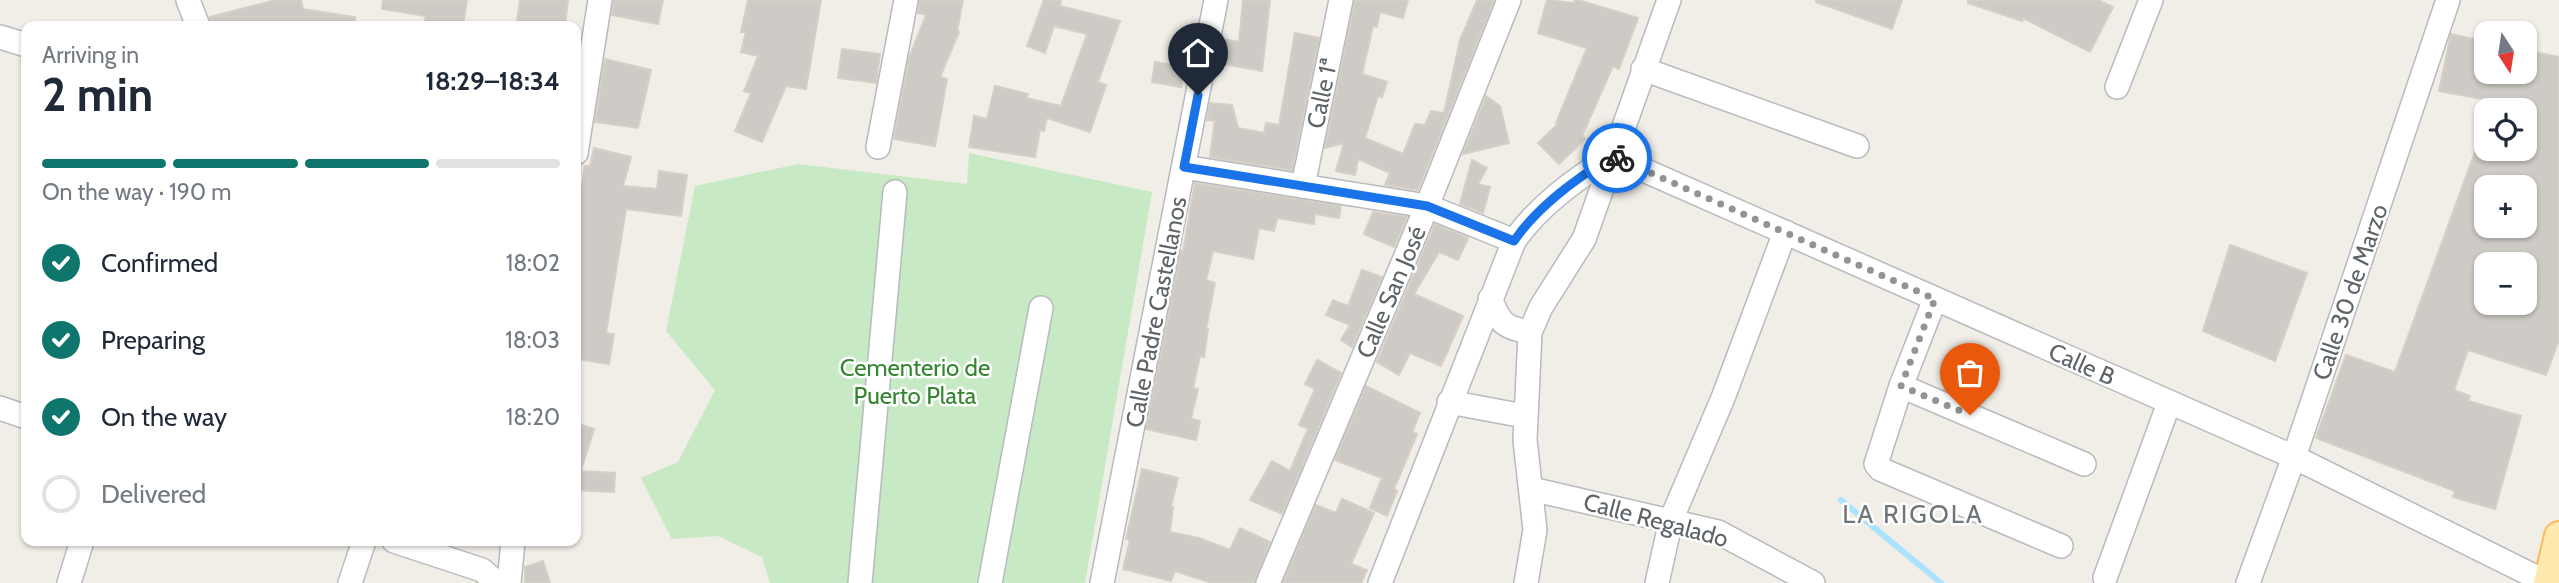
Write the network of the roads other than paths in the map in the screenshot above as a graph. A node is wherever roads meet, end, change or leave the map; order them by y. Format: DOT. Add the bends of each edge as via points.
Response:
graph roads {
  1 [pos="188,0"];
  2 [pos="600,0"];
  3 [pos="906,0"];
  4 [pos="1216,0"];
  5 [pos="1341,0"];
  6 [pos="1509,0"];
  7 [pos="1669,0"];
  8 [pos="2151,0"];
  9 [pos="2448,0"];
  10 [pos="196,21"];
  11 [pos="0,37"];
  12 [pos="21,43"];
  13 [pos="1643,69"];
  14 [pos="2117,88"];
  15 [pos="581,121"];
  16 [pos="1857,146"];
  17 [pos="878,147"];
  18 [pos="1612,156"];
  19 [pos="1184,167"];
  20 [pos="1303,186"];
  21 [pos="895,192"];
  22 [pos="1427,206"];
  23 [pos="1785,232"];
  24 [pos="1514,241"];
  25 [pos="1490,299"];
  26 [pos="1935,299"];
  27 [pos="1041,308"];
  28 [pos="1530,332"];
  29 [pos="1901,386"];
  30 [pos="1449,402"];
  31 [pos="2169,402"];
  32 [pos="0,408"];
  33 [pos="21,415"];
  34 [pos="1524,416"];
  35 [pos="2294,457"];
  36 [pos="2084,464"];
  37 [pos="1531,489"];
  38 [pos="1671,520"];
  39 [pos="2559,536"];
  40 [pos="80,546"];
  41 [pos="362,546"];
  42 [pos="409,546"];
  43 [pos="513,546"];
  44 [pos="2061,546"];
  45 [pos="2105,578"];
  46 [pos="69,583"];
  47 [pos="350,583"];
  48 [pos="497,583"];
  49 [pos="509,583"];
  50 [pos="860,583"];
  51 [pos="990,583"];
  52 [pos="1102,583"];
  53 [pos="1268,583"];
  54 [pos="1380,583"];
  55 [pos="1526,583"];
  56 [pos="1657,583"];
  57 [pos="1814,583"];
  58 [pos="2248,583"];
  59 [pos="2550,583"];
  1 -- 10 [label="street"];
  2 -- 15 [label="street"];
  3 -- 17 [label="street"];
  4 -- 19 [label="street, Calle Padre Castellanos"];
  5 -- 20 [label="street, Calle 1ª"];
  6 -- 22 [label="street, Calle San José"];
  7 -- 13 [label="street"];
  8 -- 14 [label="street"];
  9 -- 35 [label="street, Calle 30 de Marzo"];
  11 -- 12 [label="street"];
  13 -- 16 [label="street"];
  13 -- 18 [label="street"];
  18 -- 23 [label="street, Calle B"];
  18 -- 24 [label="street" via="1580,176 1525,225"];
  18 -- 28 [label="street" via="1584,239"];
  19 -- 20 [label="street"];
  19 -- 52 [label="street, Calle Padre Castellanos"];
  20 -- 22 [label="street"];
  21 -- 50 [label="street"];
  22 -- 24 [label="street"];
  22 -- 53 [label="street, Calle San José"];
  23 -- 26 [label="street, Calle B"];
  23 -- 38 [label="street"];
  24 -- 25 [label="street"];
  25 -- 28 [label="street" via="1504,325"];
  25 -- 30 [label="street"];
  26 -- 29 [label="street"];
  26 -- 31 [label="street, Calle B"];
  27 -- 51 [label="street"];
  28 -- 34 [label="street"];
  29 -- 36 [label="street"];
  29 -- 44 [label="street" via="1876,464 1880,469"];
  30 -- 34 [label="street"];
  30 -- 54 [label="street"];
  31 -- 35 [label="street, Calle B"];
  31 -- 45 [label="street"];
  32 -- 33 [label="street"];
  34 -- 37 [label="street"];
  35 -- 58 [label="street, Calle 30 de Marzo"];
  35 -- 59 [label="street, Calle B"];
  37 -- 38 [label="street, Calle Regalado"];
  37 -- 55 [label="street" via="1535,530"];
  38 -- 56 [label="street"];
  38 -- 57 [label="street, Calle Regalado" via="1718,531"];
  39 -- 59 [label="main road"];
  40 -- 46 [label="street"];
  41 -- 47 [label="street"];
  42 -- 48 [label="street" via="482,570"];
  43 -- 49 [label="street"];
}
